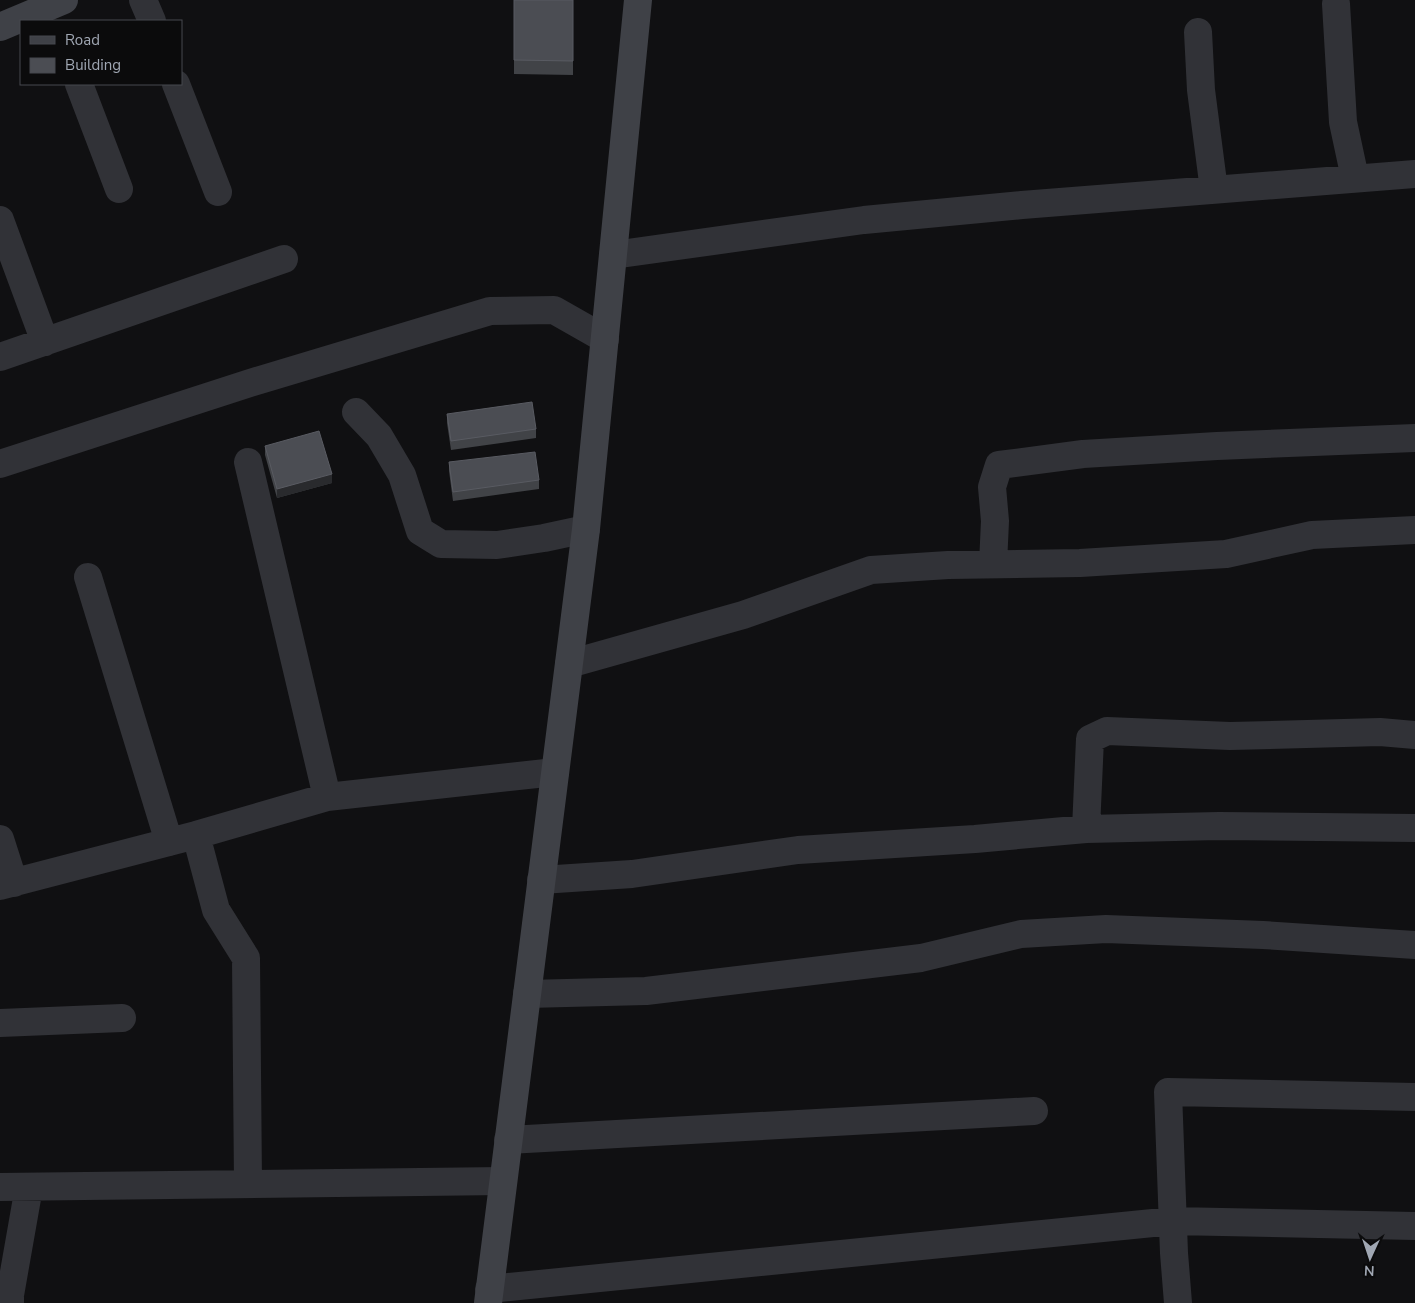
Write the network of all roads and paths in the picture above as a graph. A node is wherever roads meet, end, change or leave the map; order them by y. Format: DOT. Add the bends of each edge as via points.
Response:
graph roads {
  1 [pos="143,0"];
  2 [pos="638,0"];
  3 [pos="1336,4"];
  4 [pos="56,9"];
  5 [pos="22,20"];
  6 [pos="152,20"];
  7 [pos="20,21"];
  8 [pos="0,27"];
  9 [pos="1198,32"];
  10 [pos="79,85"];
  11 [pos="176,85"];
  12 [pos="1415,174"];
  13 [pos="1355,178"];
  14 [pos="119,190"];
  15 [pos="1214,190"];
  16 [pos="218,192"];
  17 [pos="0,220"];
  18 [pos="613,255"];
  19 [pos="284,259"];
  20 [pos="604,339"];
  21 [pos="45,342"];
  22 [pos="0,357"];
  23 [pos="356,412"];
  24 [pos="1415,438"];
  25 [pos="248,462"];
  26 [pos="0,464"];
  27 [pos="586,529"];
  28 [pos="1415,530"];
  29 [pos="993,564"];
  30 [pos="88,577"];
  31 [pos="569,664"];
  32 [pos="1415,735"];
  33 [pos="555,772"];
  34 [pos="327,796"];
  35 [pos="1415,828"];
  36 [pos="1086,829"];
  37 [pos="196,835"];
  38 [pos="0,839"];
  39 [pos="169,842"];
  40 [pos="541,880"];
  41 [pos="7,884"];
  42 [pos="1415,944"];
  43 [pos="527,994"];
  44 [pos="122,1018"];
  45 [pos="0,1023"];
  46 [pos="1415,1097"];
  47 [pos="1034,1111"];
  48 [pos="508,1140"];
  49 [pos="503,1181"];
  50 [pos="248,1184"];
  51 [pos="0,1187"];
  52 [pos="29,1187"];
  53 [pos="1173,1221"];
  54 [pos="1415,1226"];
  55 [pos="489,1296"];
  56 [pos="10,1303"];
  57 [pos="1178,1303"];
  1 -- 6 [label="street"];
  2 -- 18 [label="street"];
  3 -- 13 [label="street" via="1343,122"];
  4 -- 5 [label="street"];
  7 -- 8 [label="street"];
  9 -- 15 [label="street" via="1201,90"];
  10 -- 14 [label="street"];
  11 -- 16 [label="street"];
  12 -- 13 [label="street"];
  13 -- 15 [label="street"];
  15 -- 18 [label="street" via="864,220"];
  17 -- 21 [label="street"];
  18 -- 20 [label="street"];
  19 -- 21 [label="street"];
  20 -- 26 [label="street" via="554,310 490,311 250,382"];
  20 -- 27 [label="street"];
  21 -- 22 [label="street"];
  23 -- 27 [label="street" via="379,436 402,475 420,531 441,544 497,545"];
  24 -- 29 [label="street" via="1092,454 999,465 992,486 995,521"];
  25 -- 34 [label="street"];
  27 -- 31 [label="street"];
  28 -- 29 [label="street" via="1312,535 1226,554 1080,563"];
  29 -- 31 [label="street" via="871,570 743,615"];
  30 -- 39 [label="street"];
  31 -- 33 [label="street"];
  32 -- 36 [label="street" via="1380,732 1230,736 1107,731 1090,739"];
  33 -- 34 [label="street"];
  33 -- 40 [label="street"];
  34 -- 37 [label="street"];
  35 -- 36 [label="street" via="1219,826"];
  36 -- 40 [label="street" via="798,850 632,874"];
  37 -- 39 [label="street"];
  37 -- 50 [label="street" via="216,910 246,958"];
  38 -- 41 [label="street"];
  39 -- 41 [label="street"];
  40 -- 43 [label="street"];
  42 -- 43 [label="street" via="1106,929 1021,934 921,958 646,991"];
  43 -- 48 [label="street"];
  44 -- 45 [label="street"];
  46 -- 53 [label="street" via="1168,1092"];
  47 -- 48 [label="street"];
  48 -- 49 [label="street"];
  49 -- 50 [label="street"];
  49 -- 55 [label="street"];
  50 -- 52 [label="street"];
  51 -- 52 [label="street"];
  52 -- 56 [label="street"];
  53 -- 54 [label="street"];
  53 -- 55 [label="street"];
  53 -- 57 [label="street"];
}
